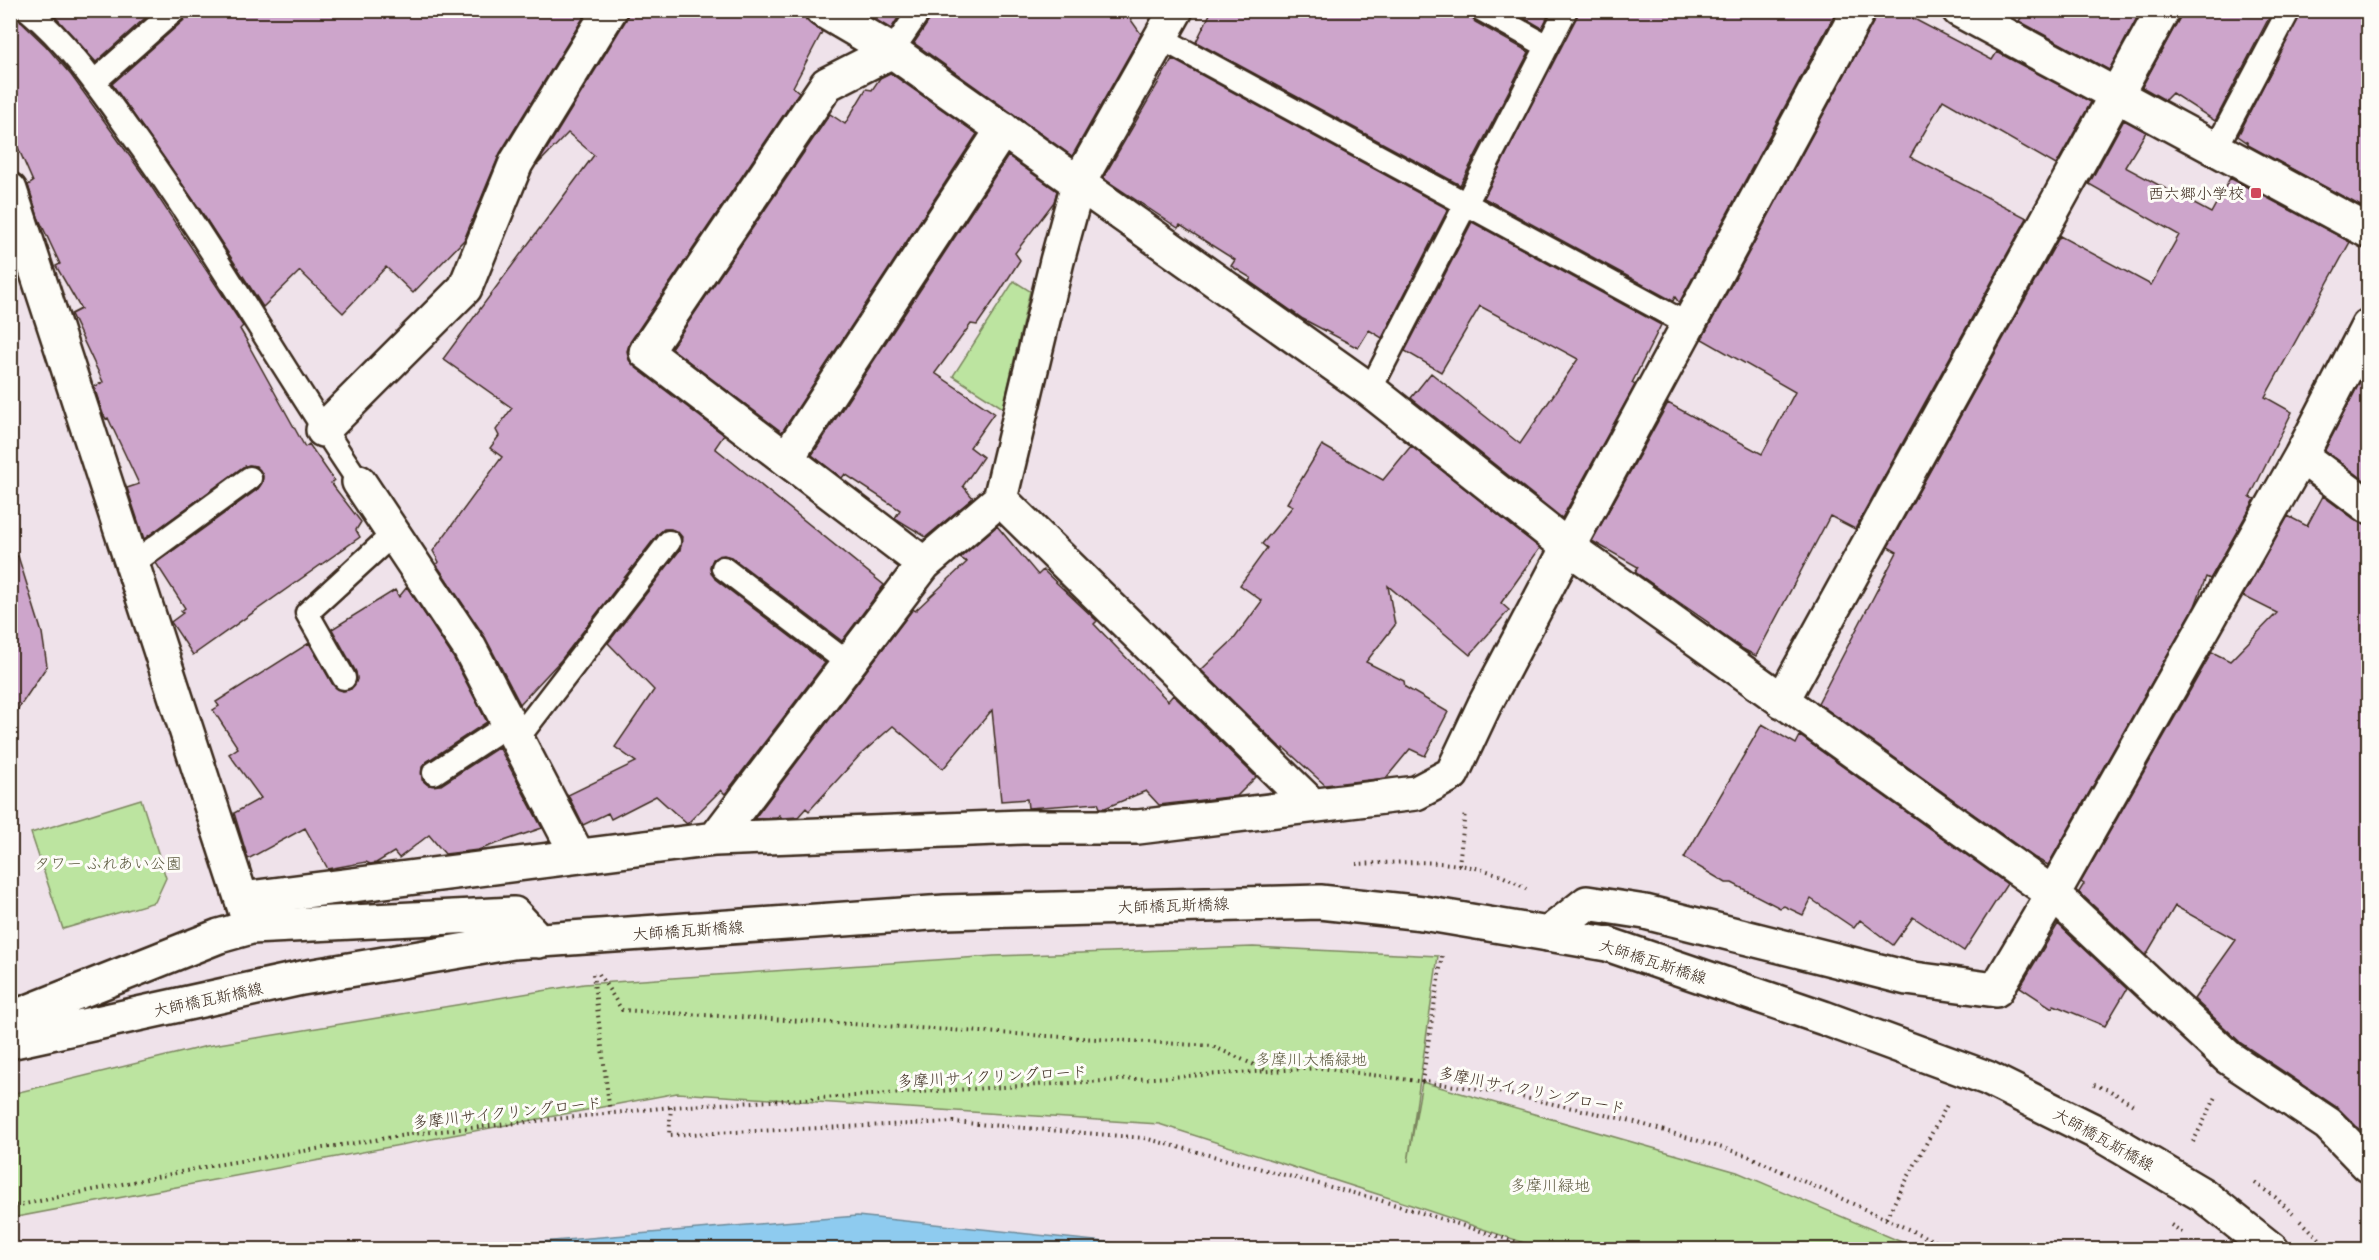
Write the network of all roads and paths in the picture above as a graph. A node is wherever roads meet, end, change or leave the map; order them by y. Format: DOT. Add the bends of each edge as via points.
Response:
graph roads {
  1 [pos="28,10"];
  2 [pos="175,10"];
  3 [pos="610,10"];
  4 [pos="822,10"];
  5 [pos="920,10"];
  6 [pos="1482,10"];
  7 [pos="1566,10"];
  8 [pos="1859,10"];
  9 [pos="1959,10"];
  10 [pos="2163,10"];
  11 [pos="2289,10"];
  12 [pos="1168,24"];
  13 [pos="1547,46"];
  14 [pos="892,51"];
  15 [pos="94,82"];
  16 [pos="2116,94"];
  17 [pos="1003,129"];
  18 [pos="2216,148"];
  19 [pos="1078,183"];
  20 [pos="10,190"];
  21 [pos="1467,203"];
  22 [pos="2368,231"];
  23 [pos="1689,325"];
  24 [pos="2368,326"];
  25 [pos="1370,390"];
  26 [pos="323,429"];
  27 [pos="2301,456"];
  28 [pos="787,458"];
  29 [pos="250,478"];
  30 [pos="359,483"];
  31 [pos="1000,499"];
  32 [pos="2368,506"];
  33 [pos="393,534"];
  34 [pos="669,542"];
  35 [pos="1568,547"];
  36 [pos="132,564"];
  37 [pos="924,564"];
  38 [pos="723,568"];
  39 [pos="848,663"];
  40 [pos="344,678"];
  41 [pos="1782,701"];
  42 [pos="513,732"];
  43 [pos="434,772"];
  44 [pos="1460,780"];
  45 [pos="1312,805"];
  46 [pos="715,839"];
  47 [pos="578,856"];
  48 [pos="1459,865"];
  49 [pos="2053,894"];
  50 [pos="247,913"];
  51 [pos="1548,934"];
  52 [pos="539,941"];
  53 [pos="1442,954"];
  54 [pos="10,1019"];
  55 [pos="10,1042"];
  56 [pos="2234,1061"];
  57 [pos="1269,1071"];
  58 [pos="1422,1082"];
  59 [pos="1937,1099"];
  60 [pos="1947,1104"];
  61 [pos="671,1107"];
  62 [pos="1957,1109"];
  63 [pos="610,1113"];
  64 [pos="2193,1142"];
  65 [pos="2368,1165"];
  66 [pos="10,1206"];
  67 [pos="1886,1218"];
  68 [pos="2167,1222"];
  69 [pos="2194,1240"];
  70 [pos="1543,1250"];
  71 [pos="1954,1250"];
  72 [pos="2272,1250"];
  1 -- 15 [label="lane" via="47,26"];
  2 -- 15 [label="lane"];
  3 -- 26 [label="street" via="516,163 465,288"];
  4 -- 14 [label="street"];
  5 -- 14 [label="lane"];
  6 -- 13 [label="lane"];
  7 -- 13 [label="lane"];
  8 -- 23 [label="street"];
  9 -- 16 [label="street"];
  10 -- 16 [label="street"];
  11 -- 18 [label="lane"];
  12 -- 19 [label="street"];
  12 -- 21 [label="lane"];
  13 -- 21 [label="lane"];
  14 -- 17 [label="street"];
  14 -- 28 [label="street" via="827,84 646,352"];
  15 -- 26 [label="lane" via="170,187"];
  16 -- 18 [label="street"];
  16 -- 41 [label="street"];
  17 -- 19 [label="street"];
  17 -- 28 [label="street"];
  18 -- 22 [label="street"];
  19 -- 25 [label="street"];
  19 -- 31 [label="street"];
  20 -- 36 [label="street"];
  21 -- 23 [label="lane"];
  21 -- 25 [label="lane"];
  23 -- 35 [label="street"];
  24 -- 27 [label="street"];
  25 -- 35 [label="street"];
  26 -- 30 [label="lane"];
  27 -- 32 [label="street"];
  27 -- 49 [label="street"];
  28 -- 37 [label="street"];
  29 -- 36 [label="lane"];
  30 -- 33 [label="street"];
  31 -- 37 [label="street"];
  31 -- 45 [label="street"];
  33 -- 40 [label="lane" via="307,613"];
  33 -- 42 [label="street" via="469,647"];
  34 -- 42 [label="lane"];
  35 -- 41 [label="street"];
  35 -- 44 [label="street" via="1484,706"];
  36 -- 50 [label="street"];
  37 -- 39 [label="street"];
  38 -- 39 [label="lane"];
  39 -- 46 [label="street"];
  41 -- 49 [label="street"];
  42 -- 43 [label="lane"];
  42 -- 47 [label="street"];
  44 -- 45 [label="street" via="1416,793"];
  44 -- 48 [label="path"];
  45 -- 46 [label="street" via="1138,827 1022,827"];
  46 -- 47 [label="street"];
  47 -- 50 [label="street"];
  49 -- 51 [label="street" via="1996,990 1907,978 1645,912 1587,903"];
  49 -- 56 [label="street"];
  50 -- 52 [label="street" via="514,914"];
  50 -- 54 [label="street" via="219,936"];
  51 -- 52 [label="street, 大師橋瓦斯橋線" via="1423,913 1320,902 945,912"];
  51 -- 72 [label="street, 大師橋瓦斯橋線" via="1607,944 1987,1078 2098,1133 2203,1195"];
  52 -- 55 [label="street, 大師橋瓦斯橋線" via="513,942 302,978"];
  53 -- 58 [label="path"];
  56 -- 64 [label="path"];
  56 -- 65 [label="street" via="2328,1124"];
  57 -- 58 [label="path, 多摩川サイクリングロード" via="1320,1068"];
  57 -- 61 [label="path, 多摩川サイクリングロード"];
  57 -- 63 [label="path" via="1212,1046 622,1010 592,964"];
  58 -- 67 [label="path, 多摩川サイクリングロード" via="1493,1091 1639,1123 1746,1155"];
  59 -- 60 [label="path"];
  60 -- 62 [label="path"];
  60 -- 67 [label="path"];
  61 -- 63 [label="path, 多摩川サイクリングロード"];
  61 -- 70 [label="path" via="669,1136 952,1122 1144,1138 1376,1199"];
  63 -- 66 [label="path, 多摩川サイクリングロード" via="401,1136 215,1165"];
  67 -- 71 [label="path, 多摩川サイクリングロード"];
  68 -- 69 [label="path"];
}
